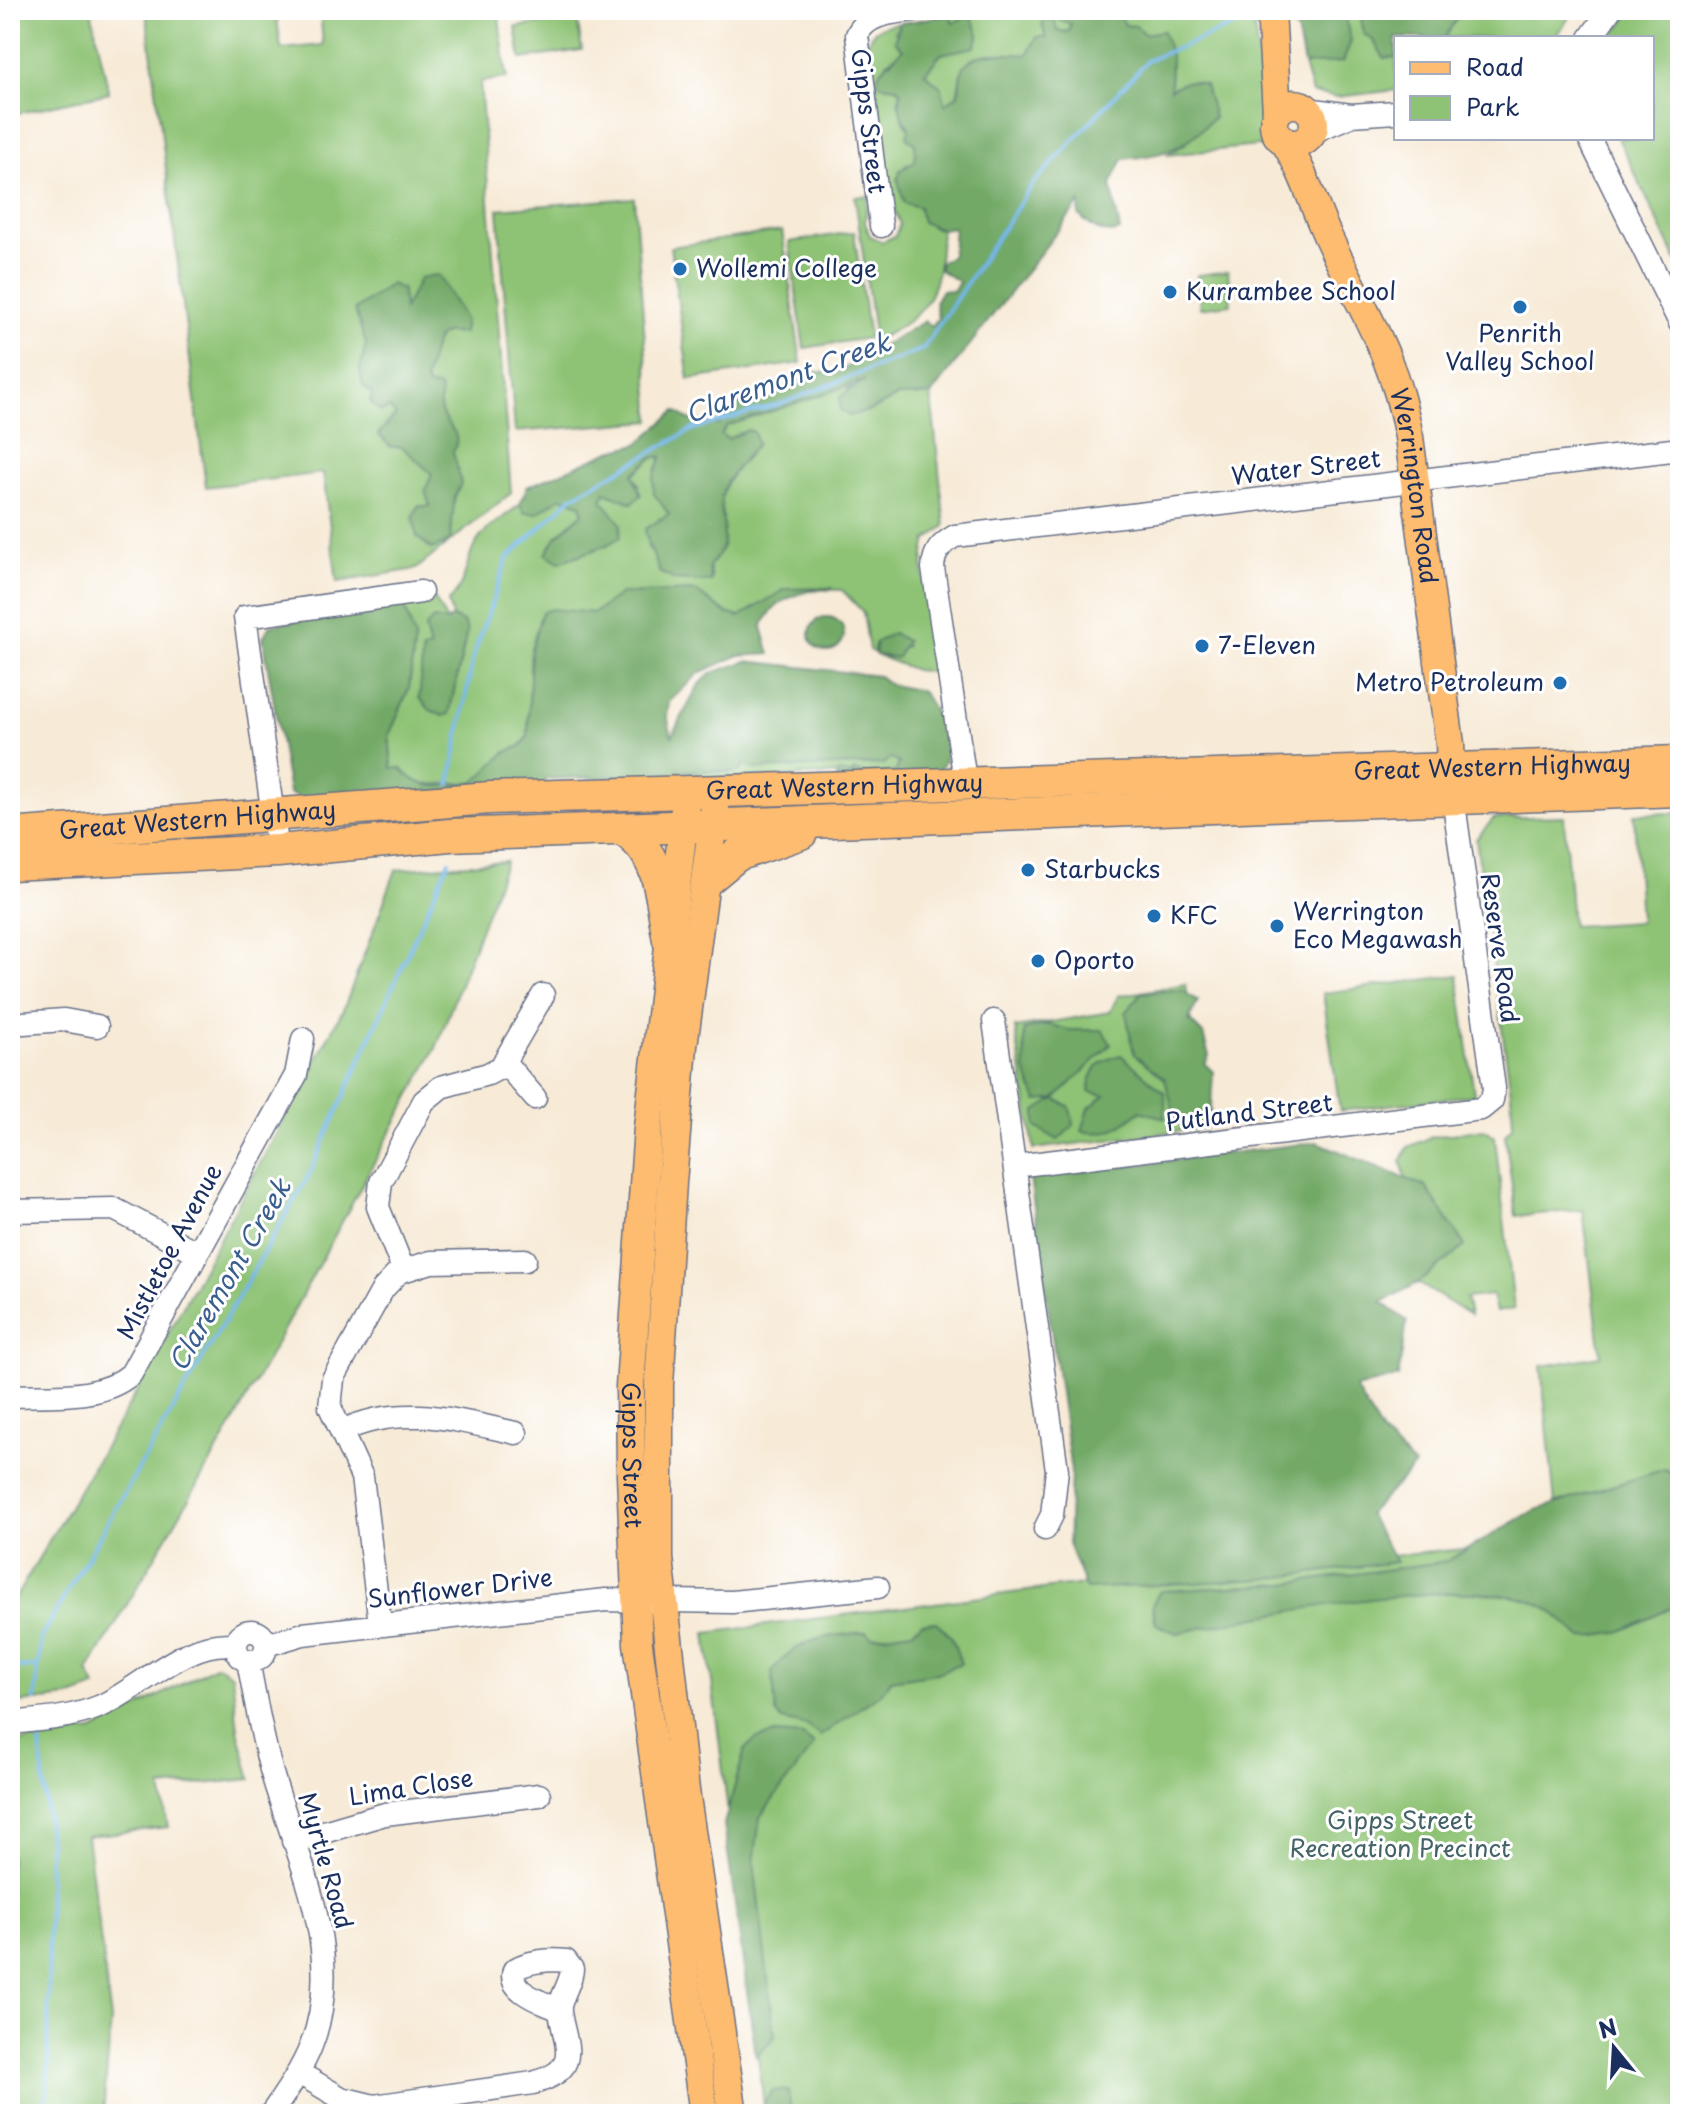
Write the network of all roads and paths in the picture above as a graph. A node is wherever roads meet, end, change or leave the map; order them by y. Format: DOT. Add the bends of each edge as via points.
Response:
graph roads {
  1 [pos="914,10"];
  2 [pos="1271,10"];
  3 [pos="1610,10"];
  4 [pos="1591,36"];
  5 [pos="1394,112"];
  6 [pos="1298,123"];
  7 [pos="1590,140"];
  8 [pos="881,226"];
  9 [pos="1680,323"];
  10 [pos="1680,449"];
  11 [pos="1415,481"];
  12 [pos="421,592"];
  13 [pos="1680,762"];
  14 [pos="1452,783"];
  15 [pos="966,787"];
  16 [pos="1680,790"];
  17 [pos="702,792"];
  18 [pos="274,813"];
  19 [pos="834,822"];
  20 [pos="698,826"];
  21 [pos="623,830"];
  22 [pos="10,835"];
  23 [pos="278,851"];
  24 [pos="10,864"];
  25 [pos="708,879"];
  26 [pos="669,940"];
  27 [pos="543,995"];
  28 [pos="994,1021"];
  29 [pos="10,1024"];
  30 [pos="97,1026"];
  31 [pos="303,1039"];
  32 [pos="505,1063"];
  33 [pos="535,1098"];
  34 [pos="1487,1105"];
  35 [pos="1015,1166"];
  36 [pos="10,1211"];
  37 [pos="198,1253"];
  38 [pos="525,1260"];
  39 [pos="403,1269"];
  40 [pos="10,1396"];
  41 [pos="342,1431"];
  42 [pos="516,1433"];
  43 [pos="1045,1529"];
  44 [pos="878,1587"];
  45 [pos="648,1602"];
  46 [pos="380,1624"];
  47 [pos="242,1653"];
  48 [pos="10,1723"];
  49 [pos="539,1795"];
  50 [pos="293,1841"];
  51 [pos="559,2010"];
  52 [pos="299,2073"];
  53 [pos="271,2114"];
  54 [pos="704,2114"];
  55 [pos="733,2114"];
  1 -- 8 [label="street, Gipps Street" via="871,19 857,35"];
  2 -- 6 [label="main road, Werrington Road"];
  3 -- 4 [label="street"];
  5 -- 6 [label="street"];
  6 -- 11 [label="main road, Werrington Road" via="1312,195 1390,360"];
  7 -- 9 [label="street"];
  10 -- 11 [label="street, Water Street"];
  11 -- 14 [label="main road, Werrington Road"];
  11 -- 15 [label="street, Water Street" via="967,533 941,544 933,568"];
  12 -- 18 [label="street" via="245,617"];
  13 -- 14 [label="highway, Great Western Highway"];
  14 -- 15 [label="highway, Great Western Highway"];
  14 -- 16 [label="highway, Great Western Highway"];
  14 -- 19 [label="highway, Great Western Highway"];
  14 -- 34 [label="street, Reserve Road" via="1494,1088"];
  15 -- 17 [label="highway, Great Western Highway"];
  17 -- 18 [label="highway, Great Western Highway" via="490,798"];
  17 -- 20 [label="main road, Gipps Street"];
  18 -- 22 [label="highway, Great Western Highway"];
  18 -- 23 [label="street"];
  19 -- 20 [label="highway, Great Western Highway"];
  19 -- 25 [label="highway" via="737,855"];
  20 -- 21 [label="highway, Great Western Highway"];
  20 -- 25 [label="main road, Gipps Street"];
  20 -- 26 [label="main road, Gipps Street"];
  21 -- 23 [label="highway, Great Western Highway" via="450,835"];
  21 -- 26 [label="highway" via="641,840 652,859"];
  23 -- 24 [label="highway, Great Western Highway"];
  25 -- 45 [label="main road, Gipps Street" via="683,1046"];
  26 -- 45 [label="main road, Gipps Street" via="648,1127 630,1386"];
  27 -- 32 [label="street"];
  28 -- 35 [label="street"];
  29 -- 30 [label="street" via="64,1020"];
  31 -- 37 [label="street, Mistletoe Avenue" via="296,1075"];
  32 -- 33 [label="street"];
  32 -- 39 [label="street" via="430,1095 381,1182 378,1207"];
  34 -- 35 [label="street, Putland Street" via="1469,1113"];
  35 -- 43 [label="street" via="1057,1470 1052,1515"];
  36 -- 37 [label="street" via="114,1209"];
  37 -- 40 [label="street, Mistletoe Avenue" via="126,1379 98,1391"];
  38 -- 39 [label="street" via="431,1262"];
  39 -- 41 [label="street" via="383,1289 333,1379 330,1407"];
  41 -- 42 [label="street" via="369,1419 427,1414"];
  41 -- 46 [label="street" via="362,1477"];
  44 -- 45 [label="street" via="732,1602"];
  45 -- 46 [label="street, Sunflower Drive" via="555,1604"];
  45 -- 54 [label="main road, Gipps Street"];
  45 -- 55 [label="main road, Gipps Street" via="685,1790"];
  46 -- 47 [label="street, Sunflower Drive" via="303,1634 266,1645 261,1657"];
  47 -- 48 [label="street" via="199,1649 90,1710"];
  47 -- 50 [label="street, Myrtle Road"];
  49 -- 50 [label="street, Lima Close" via="385,1814"];
  50 -- 52 [label="street, Myrtle Road" via="318,1921 325,1964 318,2025"];
  51 -- 52 [label="street" via="570,2074 533,2083 374,2106 349,2102"];
  52 -- 53 [label="street, Myrtle Road"];
}
